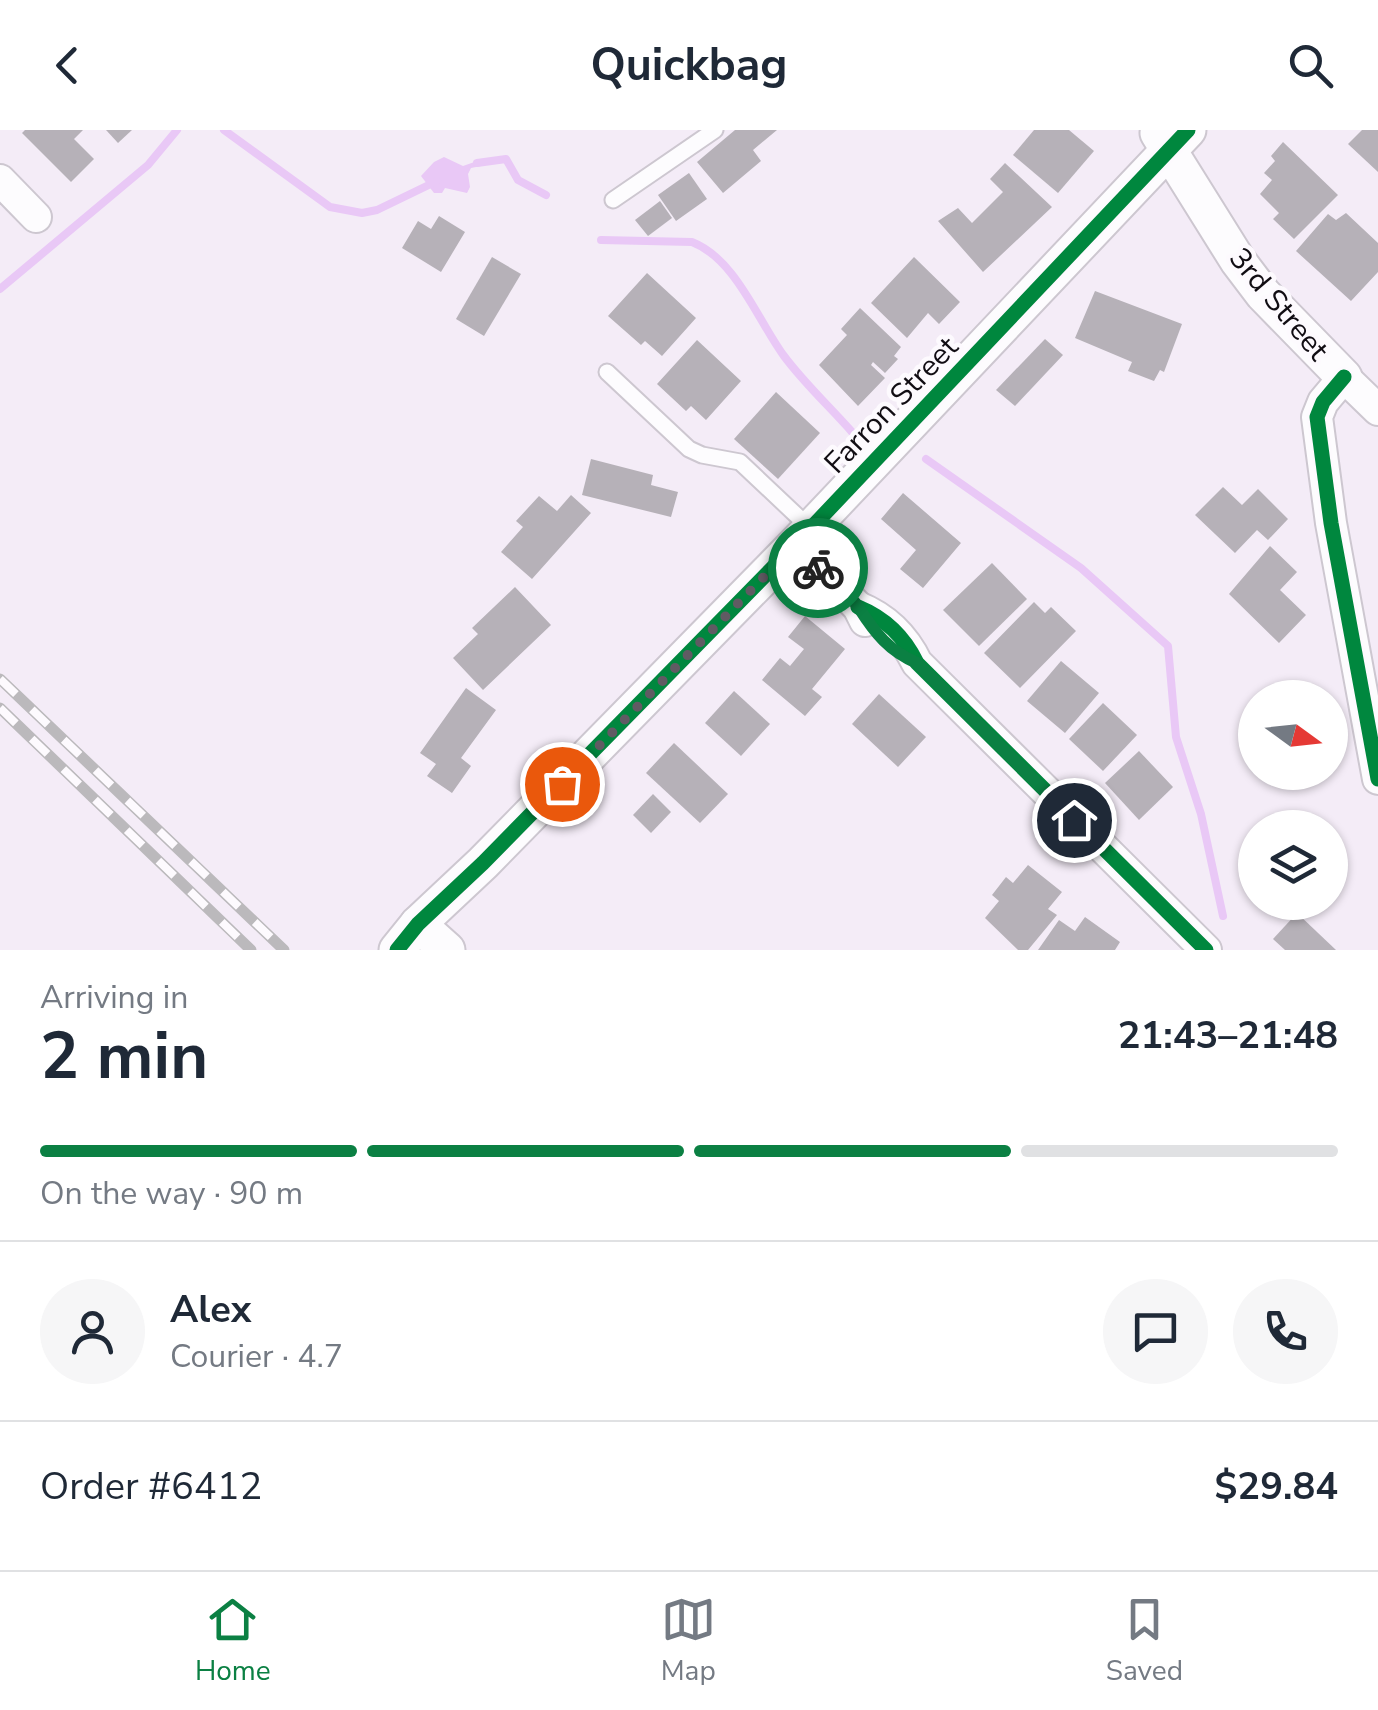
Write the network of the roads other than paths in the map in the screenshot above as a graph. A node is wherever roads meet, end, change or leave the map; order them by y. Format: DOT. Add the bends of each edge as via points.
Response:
graph roads {
  1 [pos="715,130"];
  2 [pos="1171,137"];
  3 [pos="0,180"];
  4 [pos="613,200"];
  5 [pos="36,216"];
  6 [pos="607,372"];
  7 [pos="1344,378"];
  8 [pos="1378,410"];
  9 [pos="803,537"];
  10 [pos="1378,779"];
  11 [pos="408,937"];
  12 [pos="370,950"];
  13 [pos="447,950"];
  14 [pos="1206,950"];
  1 -- 4 [label="lane"];
  2 -- 7 [label="street, 3rd Street" via="1262,294"];
  2 -- 9 [label="street, Farron Street"];
  3 -- 5 [label="street"];
  6 -- 9 [label="lane" via="689,449 740,462"];
  7 -- 8 [label="street"];
  7 -- 10 [label="street, 3rd Street" via="1316,417"];
  9 -- 11 [label="street, Farron Street"];
  9 -- 14 [label="street" via="868,626 917,663"];
  11 -- 12 [label="street, Farron Street" via="390,936"];
  11 -- 13 [label="street"];
}
